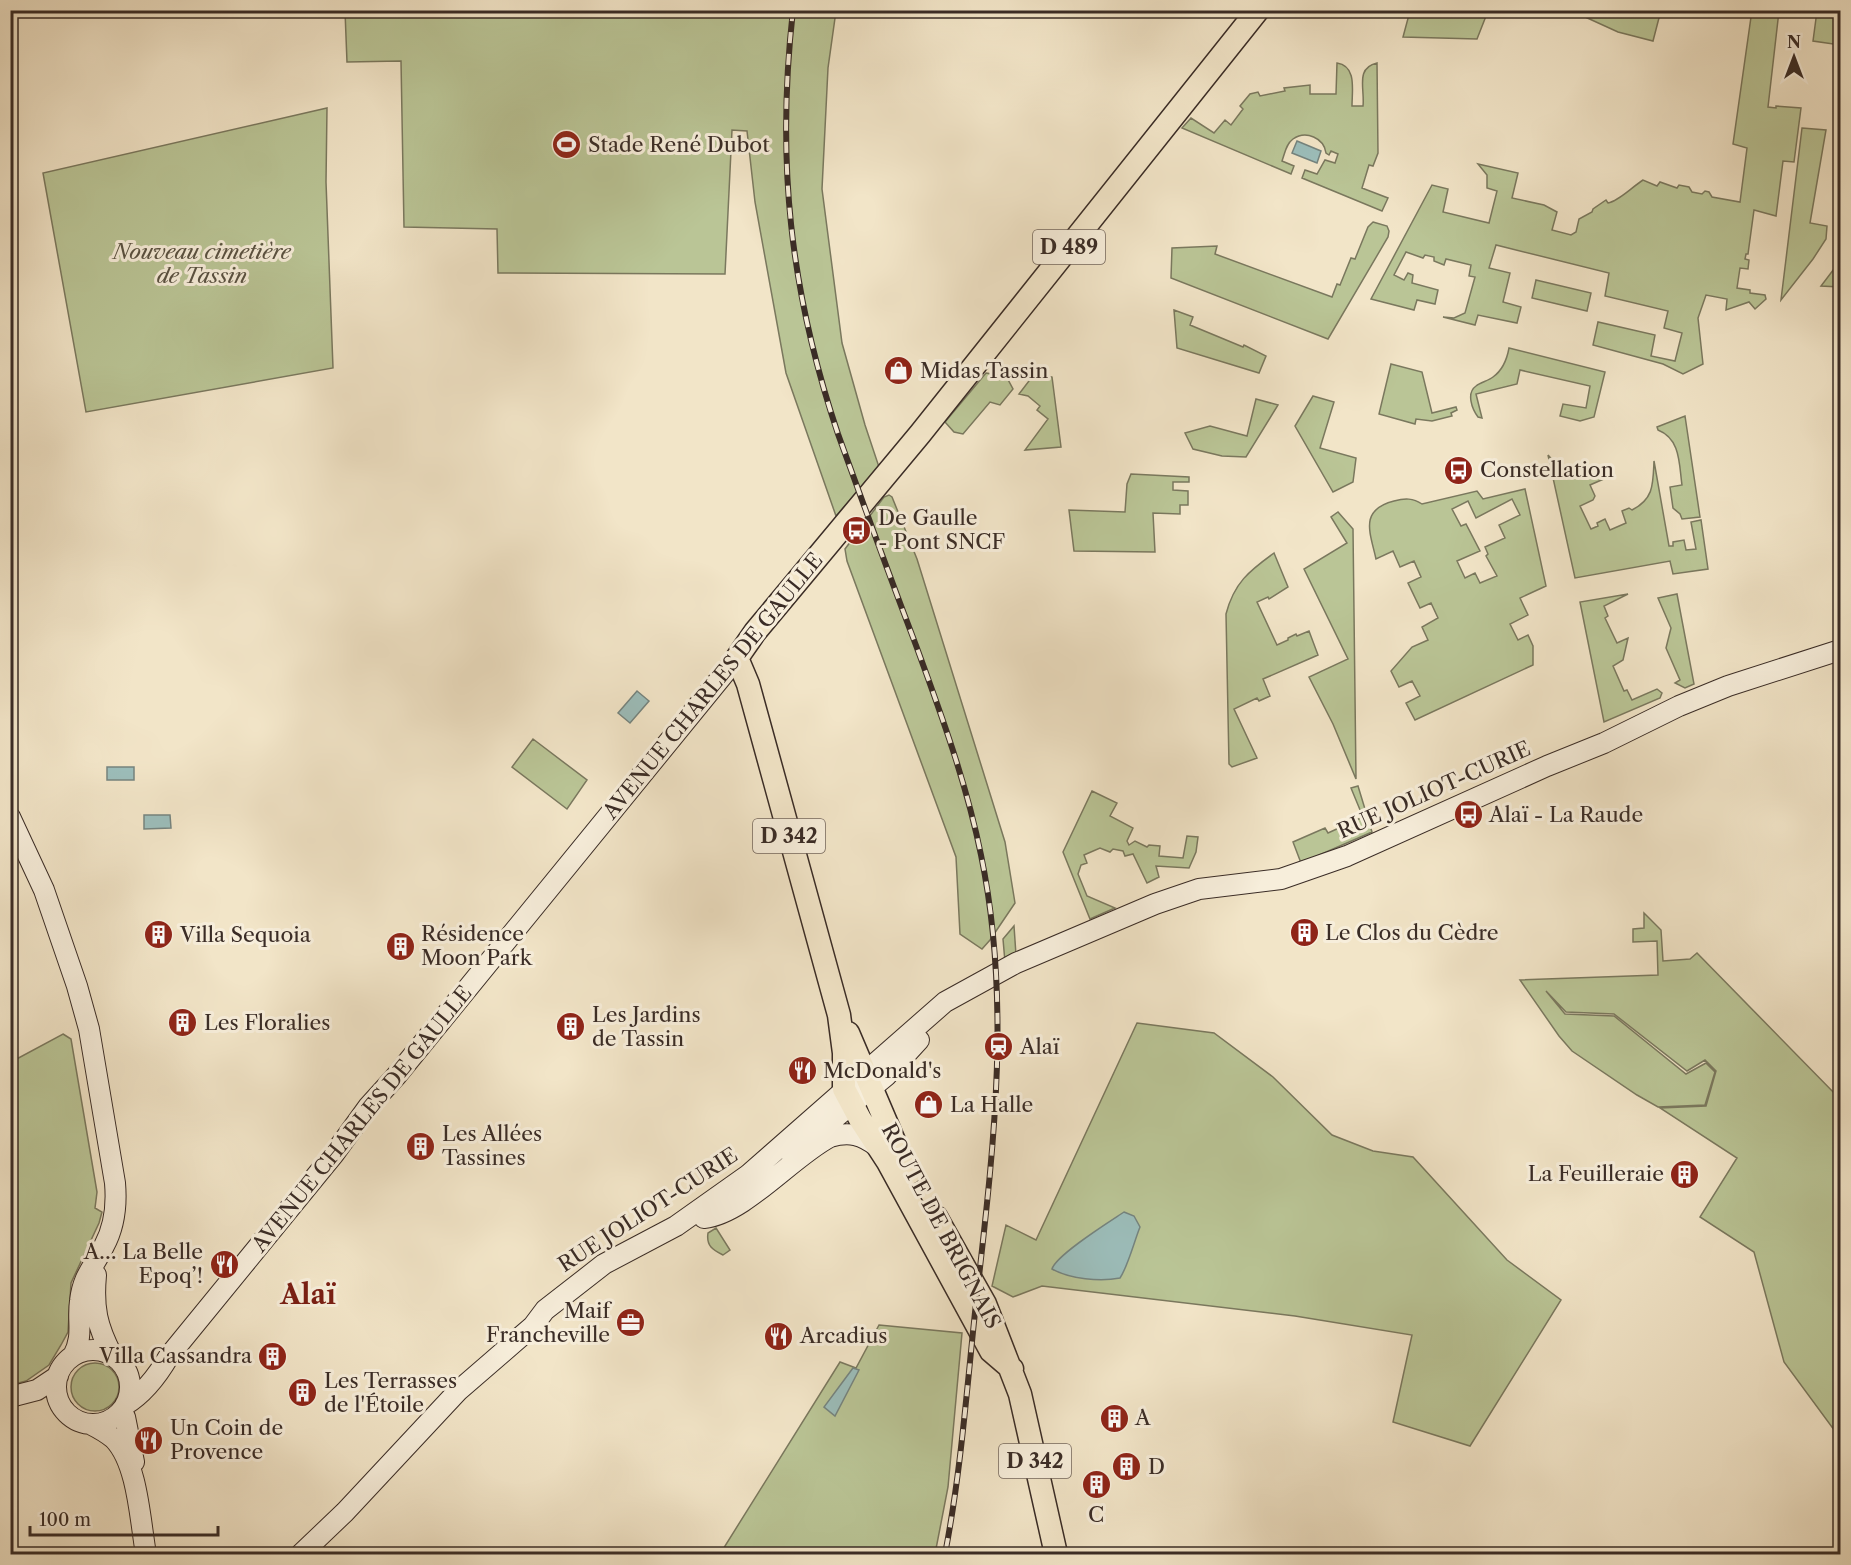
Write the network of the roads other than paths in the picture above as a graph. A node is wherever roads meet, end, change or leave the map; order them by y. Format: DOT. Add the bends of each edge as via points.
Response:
graph roads {
  1 [pos="1258,10"];
  2 [pos="1840,650"];
  3 [pos="737,658"];
  4 [pos="10,817"];
  5 [pos="858,1091"];
  6 [pos="889,1152"];
  7 [pos="704,1218"];
  8 [pos="104,1248"];
  9 [pos="533,1326"];
  10 [pos="112,1355"];
  11 [pos="73,1356"];
  12 [pos="167,1359"];
  13 [pos="127,1372"];
  14 [pos="58,1376"];
  15 [pos="10,1397"];
  16 [pos="58,1400"];
  17 [pos="123,1408"];
  18 [pos="10,1410"];
  19 [pos="90,1424"];
  20 [pos="134,1485"];
  21 [pos="146,1554"];
  22 [pos="301,1554"];
  23 [pos="1056,1554"];
  1 -- 3 [label="main road, AVENUE CHARLES DE GAULLE / D 489"];
  2 -- 5 [label="main road, RUE JOLIOT-CURIE" via="1679,706 1347,856 1281,879 1198,890 1155,904 1042,953 936,1021 886,1076"];
  3 -- 5 [label="main road, ROUTE DE BRIGNAIS / D 342" via="748,684 839,1015 844,1053"];
  3 -- 12 [label="main road, AVENUE CHARLES DE GAULLE / D 489" via="368,1107"];
  4 -- 8 [label="main road" via="44,890 89,1029 116,1198 114,1224"];
  5 -- 6 [label="main road, ROUTE DE BRIGNAIS / D 342"];
  5 -- 7 [label="main road, RUE JOLIOT-CURIE" via="752,1185"];
  5 -- 9 [label="main road, RUE JOLIOT-CURIE" via="676,1226 604,1264 545,1310"];
  6 -- 7 [label="main road, RUE JOLIOT-CURIE" via="857,1134 830,1137 747,1198 716,1217"];
  6 -- 23 [label="main road, ROUTE DE BRIGNAIS / D 342" via="975,1284 1012,1369"];
  7 -- 9 [label="main road, RUE JOLIOT-CURIE" via="588,1286 551,1318"];
  8 -- 10 [label="main road" via="94,1301 99,1330"];
  8 -- 11 [label="main road" via="87,1274 80,1301 81,1333"];
  9 -- 22 [label="main road" via="458,1391"];
  10 -- 11 [label="main road" via="89,1350"];
  10 -- 13 [label="main road"];
  11 -- 14 [label="main road"];
  12 -- 13 [label="main road, AVENUE CHARLES DE GAULLE / D 489" via="150,1372"];
  12 -- 17 [label="main road, AVENUE CHARLES DE GAULLE / D 489" via="138,1397"];
  13 -- 17 [label="main road" via="130,1389"];
  14 -- 15 [label="main road" via="37,1390"];
  14 -- 16 [label="main road"];
  16 -- 18 [label="main road"];
  16 -- 19 [label="main road" via="69,1416"];
  17 -- 19 [label="main road" via="106,1422"];
  17 -- 20 [label="main road" via="134,1458"];
  19 -- 20 [label="main road" via="113,1438 125,1455"];
  20 -- 21 [label="main road"];
}
